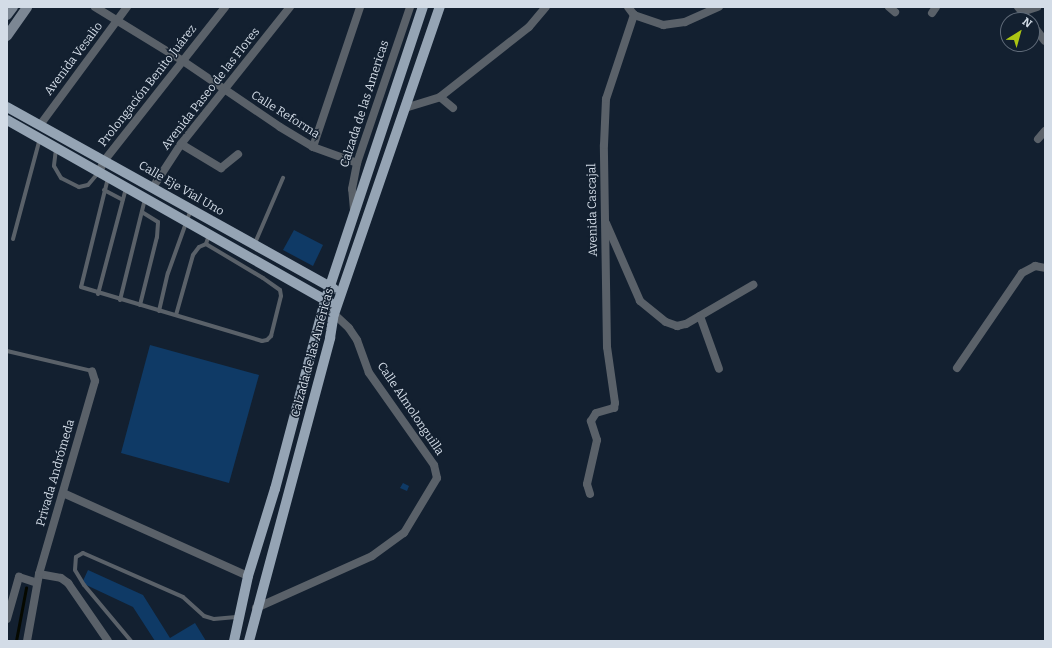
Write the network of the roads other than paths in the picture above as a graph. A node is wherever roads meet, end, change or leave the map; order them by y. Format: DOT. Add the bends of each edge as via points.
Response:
graph roads {
  1 [pos="13,7"];
  2 [pos="27,7"];
  3 [pos="95,7"];
  4 [pos="127,7"];
  5 [pos="224,7"];
  6 [pos="290,7"];
  7 [pos="360,7"];
  8 [pos="410,7"];
  9 [pos="423,7"];
  10 [pos="440,7"];
  11 [pos="546,7"];
  12 [pos="628,7"];
  13 [pos="719,7"];
  14 [pos="1037,7"];
  15 [pos="1020,9"];
  16 [pos="7,15"];
  17 [pos="634,15"];
  18 [pos="117,21"];
  19 [pos="7,36"];
  20 [pos="183,61"];
  21 [pos="225,90"];
  22 [pos="440,98"];
  23 [pos="7,107"];
  24 [pos="405,108"];
  25 [pos="453,108"];
  26 [pos="7,120"];
  27 [pos="40,125"];
  28 [pos="1045,131"];
  29 [pos="40,138"];
  30 [pos="1038,139"];
  31 [pos="181,144"];
  32 [pos="56,147"];
  33 [pos="313,147"];
  34 [pos="238,154"];
  35 [pos="104,161"];
  36 [pos="357,163"];
  37 [pos="103,174"];
  38 [pos="283,178"];
  39 [pos="127,186"];
  40 [pos="153,187"];
  41 [pos="104,190"];
  42 [pos="145,197"];
  43 [pos="123,200"];
  44 [pos="191,209"];
  45 [pos="354,210"];
  46 [pos="142,212"];
  47 [pos="605,220"];
  48 [pos="185,221"];
  49 [pos="13,239"];
  50 [pos="208,239"];
  51 [pos="254,246"];
  52 [pos="1045,268"];
  53 [pos="753,285"];
  54 [pos="329,287"];
  55 [pos="342,292"];
  56 [pos="98,294"];
  57 [pos="120,300"];
  58 [pos="140,305"];
  59 [pos="324,305"];
  60 [pos="335,310"];
  61 [pos="159,311"];
  62 [pos="176,315"];
  63 [pos="700,316"];
  64 [pos="7,352"];
  65 [pos="957,368"];
  66 [pos="719,370"];
  67 [pos="92,371"];
  68 [pos="62,493"];
  69 [pos="590,494"];
  70 [pos="248,576"];
  71 [pos="38,578"];
  72 [pos="256,608"];
  73 [pos="239,617"];
  74 [pos="7,619"];
  75 [pos="27,641"];
  76 [pos="108,641"];
  77 [pos="131,641"];
  78 [pos="234,641"];
  79 [pos="249,641"];
  1 -- 16 [label="street"];
  2 -- 19 [label="street"];
  3 -- 18 [label="street, Calle Reforma"];
  4 -- 18 [label="street, Avenida Vesalio"];
  5 -- 20 [label="street, Prolongación Benito Juárez"];
  6 -- 21 [label="street, Avenida Paseo de las Flores"];
  7 -- 33 [label="street"];
  8 -- 36 [label="street, Calzada de las Americas"];
  9 -- 45 [label="main road, Calzada de las Américas"];
  10 -- 24 [label="main road, Calzada de las Américas"];
  11 -- 22 [label="street" via="529,27"];
  12 -- 17 [label="street"];
  13 -- 17 [label="street" via="685,22 663,25"];
  14 -- 15 [label="street"];
  17 -- 47 [label="street, Avenida Cascajal" via="606,99"];
  18 -- 20 [label="street, Calle Reforma"];
  18 -- 27 [label="street, Avenida Vesalio"];
  20 -- 21 [label="street, Calle Reforma"];
  20 -- 35 [label="street, Prolongación Benito Juárez"];
  21 -- 31 [label="street, Avenida Paseo de las Flores"];
  21 -- 33 [label="street, Calle Reforma"];
  22 -- 24 [label="street"];
  22 -- 25 [label="street"];
  23 -- 27 [label="main road, Calle Eje Vial Uno"];
  24 -- 55 [label="main road, Calzada de las Américas"];
  26 -- 29 [label="main road, Calle Eje Vial Uno"];
  27 -- 35 [label="main road, Calle Eje Vial Uno"];
  28 -- 30 [label="street"];
  29 -- 32 [label="main road, Calle Eje Vial Uno"];
  29 -- 49 [label="lane"];
  31 -- 34 [label="street" via="221,168"];
  31 -- 40 [label="street, Avenida Paseo de las Flores"];
  32 -- 37 [label="main road, Calle Eje Vial Uno"];
  32 -- 37 [label="lane" via="54,166 62,178 79,187 88,185"];
  33 -- 36 [label="street, Calle Reforma"];
  35 -- 37 [label="street, Prolongación Benito Juárez"];
  35 -- 40 [label="main road, Calle Eje Vial Uno"];
  36 -- 45 [label="street, Calzada de las Americas" via="352,189"];
  37 -- 39 [label="main road, Calle Eje Vial Uno"];
  37 -- 41 [label="lane"];
  38 -- 51 [label="lane"];
  39 -- 42 [label="main road, Calle Eje Vial Uno"];
  39 -- 43 [label="lane"];
  40 -- 44 [label="main road, Calle Eje Vial Uno"];
  41 -- 43 [label="lane"];
  41 -- 56 [label="lane" via="80,284 81,287"];
  42 -- 46 [label="lane"];
  42 -- 48 [label="main road, Calle Eje Vial Uno"];
  43 -- 56 [label="lane"];
  44 -- 48 [label="lane"];
  44 -- 51 [label="main road, Calle Eje Vial Uno"];
  45 -- 54 [label="main road, Calzada de las Américas"];
  46 -- 57 [label="lane"];
  46 -- 58 [label="lane" via="158,222 158,236"];
  47 -- 63 [label="street" via="631,283 640,301 652,314 677,326"];
  47 -- 69 [label="street, Avenida Cascajal" via="607,347 614,408 596,413 591,421 597,440 588,484"];
  48 -- 50 [label="main road, Calle Eje Vial Uno"];
  48 -- 61 [label="lane"];
  50 -- 59 [label="main road, Calle Eje Vial Uno"];
  50 -- 62 [label="lane" via="193,255"];
  50 -- 62 [label="lane" via="280,290 281,296 271,336 262,341"];
  51 -- 54 [label="main road, Calle Eje Vial Uno"];
  52 -- 65 [label="street" via="1035,266 1022,273"];
  53 -- 63 [label="street"];
  54 -- 55 [label="main road, Calle Eje Vial Uno"];
  54 -- 59 [label="main road, Calzada de las Américas"];
  55 -- 60 [label="main road, Calzada de las Américas"];
  56 -- 57 [label="lane"];
  57 -- 58 [label="lane"];
  58 -- 61 [label="lane"];
  59 -- 60 [label="main road, Calle Eje Vial Uno"];
  59 -- 70 [label="main road, Calzada de las Américas" via="275,489"];
  60 -- 72 [label="main road, Calzada de las Américas" via="304,435"];
  60 -- 72 [label="street, Calle Almolonguilla" via="357,340 369,373 434,465 437,478 404,533 372,556"];
  61 -- 62 [label="lane"];
  63 -- 66 [label="street"];
  64 -- 67 [label="lane"];
  67 -- 68 [label="street, Privada Andrómeda" via="95,381"];
  68 -- 70 [label="street"];
  68 -- 71 [label="street, Privada Andrómeda"];
  70 -- 73 [label="main road, Calzada de las Américas"];
  71 -- 74 [label="street" via="20,577"];
  71 -- 75 [label="street, Privada Andrómeda"];
  71 -- 76 [label="street" via="61,578 68,583"];
  72 -- 79 [label="main road, Calzada de las Américas"];
  73 -- 77 [label="lane" via="214,619 204,616 183,597 83,553 76,557 75,570 84,585"];
  73 -- 78 [label="main road, Calzada de las Américas"];
}
